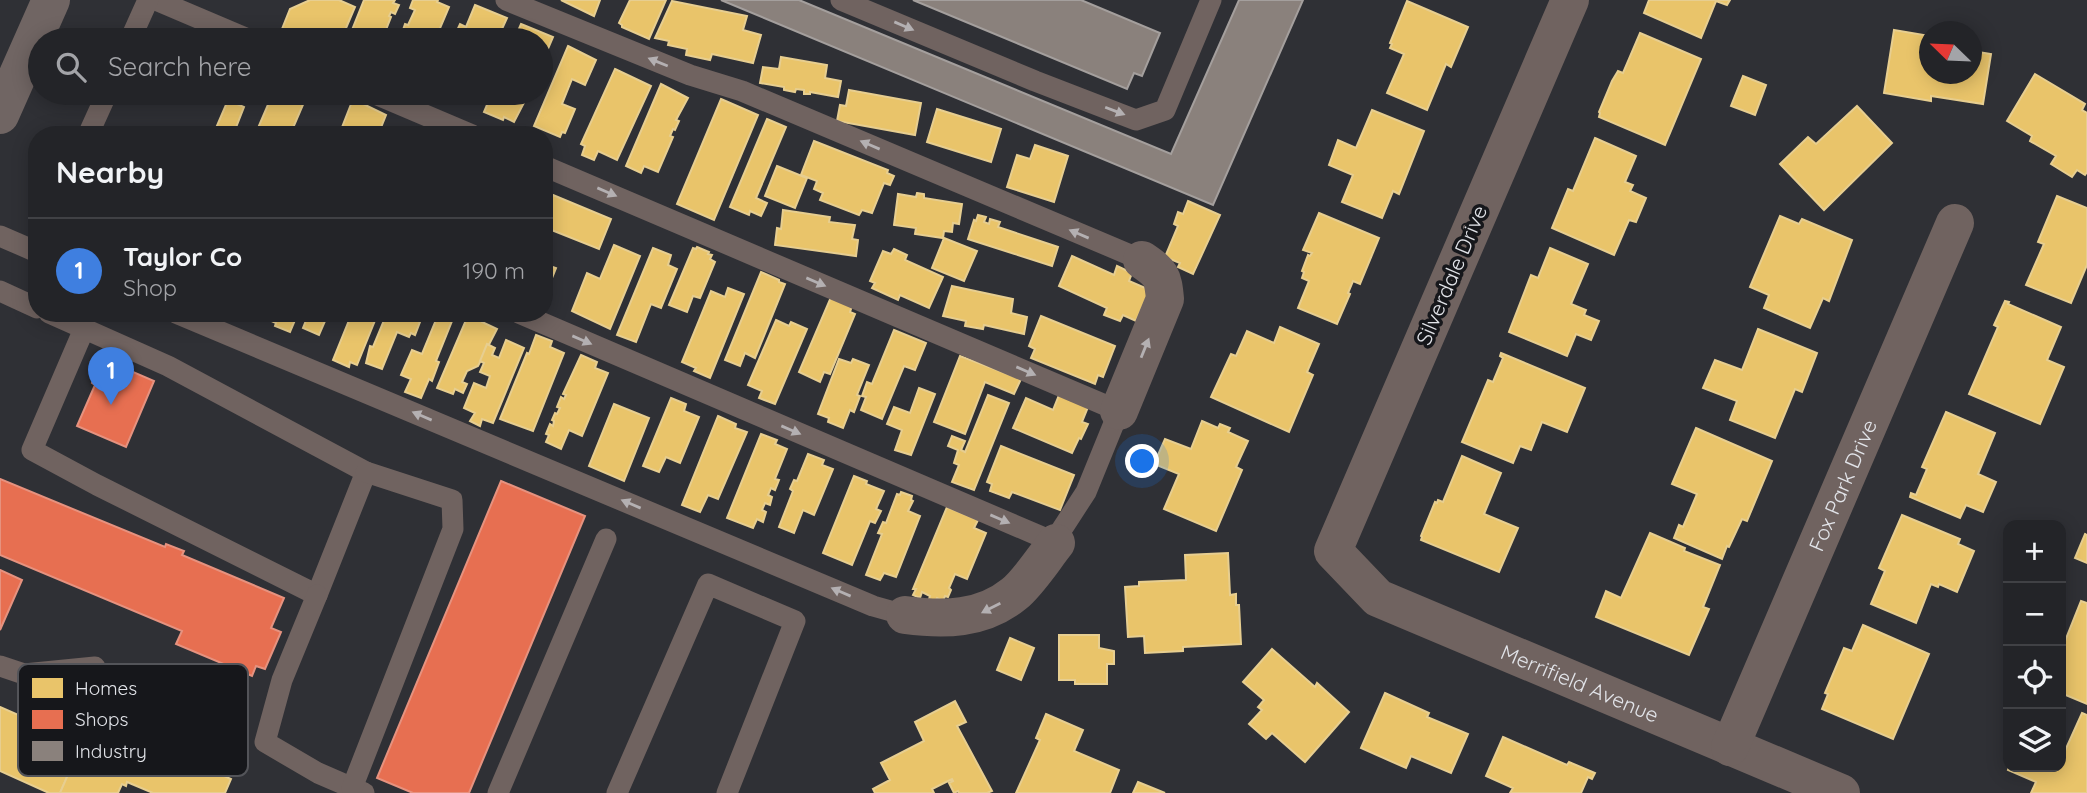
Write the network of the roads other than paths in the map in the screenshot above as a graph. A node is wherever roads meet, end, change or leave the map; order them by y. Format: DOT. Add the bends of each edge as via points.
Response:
graph roads {
  1 [pos="51,0"];
  2 [pos="148,0"];
  3 [pos="156,0"];
  4 [pos="506,0"];
  5 [pos="841,0"];
  6 [pos="1210,0"];
  7 [pos="1570,0"];
  8 [pos="39,28"];
  9 [pos="135,28"];
  10 [pos="222,28"];
  11 [pos="28,52"];
  12 [pos="103,105"];
  13 [pos="401,105"];
  14 [pos="0,115"];
  15 [pos="96,126"];
  16 [pos="451,126"];
  17 [pos="553,170"];
  18 [pos="1955,223"];
  19 [pos="0,236"];
  20 [pos="28,247"];
  21 [pos="1142,260"];
  22 [pos="0,291"];
  23 [pos="28,304"];
  24 [pos="69,322"];
  25 [pos="197,322"];
  26 [pos="540,322"];
  27 [pos="84,329"];
  28 [pos="1119,411"];
  29 [pos="366,472"];
  30 [pos="606,539"];
  31 [pos="1056,543"];
  32 [pos="1333,551"];
  33 [pos="317,595"];
  34 [pos="905,615"];
  35 [pos="0,666"];
  36 [pos="18,672"];
  37 [pos="1730,747"];
  38 [pos="358,790"];
  39 [pos="498,793"];
  40 [pos="617,793"];
  41 [pos="727,793"];
  42 [pos="1841,793"];
  1 -- 8 [label="main road"];
  2 -- 9 [label="lane"];
  3 -- 10 [label="lane"];
  21 -- 4 [label="lane, one-way" via="742,91 690,75"];
  5 -- 6 [label="lane, one-way" via="1136,120 1165,110"];
  7 -- 32 [label="street, Silverdale Drive"];
  11 -- 14 [label="main road"];
  12 -- 15 [label="lane"];
  13 -- 16 [label="lane"];
  17 -- 28 [label="lane, one-way"];
  18 -- 37 [label="street, Fox Park Drive"];
  19 -- 20 [label="lane"];
  28 -- 21 [label="street, one-way" via="1165,299 1157,270"];
  22 -- 23 [label="lane"];
  24 -- 27 [label="lane"];
  34 -- 25 [label="lane, one-way"];
  26 -- 31 [label="lane, one-way"];
  27 -- 29 [label="lane" via="168,366"];
  27 -- 33 [label="lane" via="32,450"];
  28 -- 31 [label="lane" via="1086,492"];
  29 -- 33 [label="lane"];
  29 -- 38 [label="lane" via="452,500 453,529"];
  30 -- 39 [label="lane"];
  31 -- 34 [label="street, one-way" via="1016,593 987,611 959,618"];
  32 -- 37 [label="street, Merrifield Avenue" via="1378,598"];
  33 -- 38 [label="lane" via="282,680 265,741 318,773"];
  35 -- 36 [label="lane"];
  37 -- 42 [label="street, Merrifield Avenue"];
  40 -- 41 [label="lane" via="708,584 795,621"];
}
